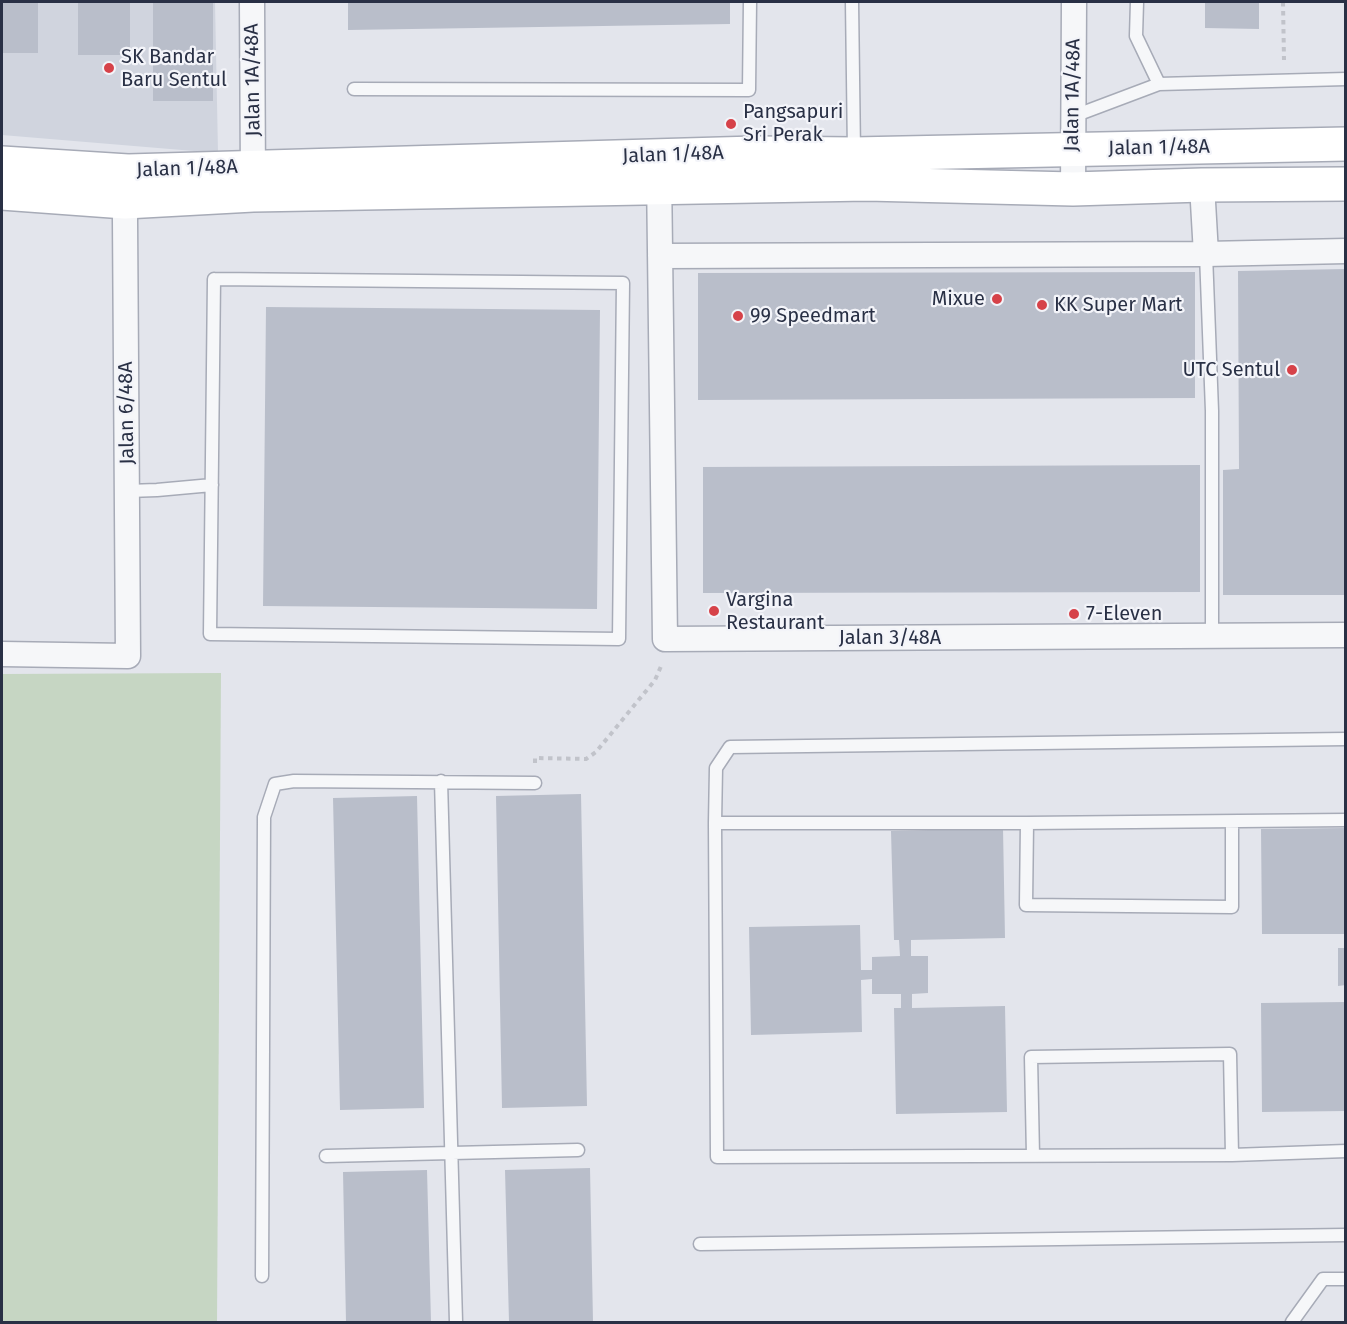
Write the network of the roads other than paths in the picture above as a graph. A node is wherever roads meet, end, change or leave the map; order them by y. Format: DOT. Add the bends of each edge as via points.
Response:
graph roads {
  1 [pos="252,2"];
  2 [pos="750,2"];
  3 [pos="852,2"];
  4 [pos="1074,2"];
  5 [pos="1137,2"];
  6 [pos="1346,79"];
  7 [pos="1159,84"];
  8 [pos="354,89"];
  9 [pos="1074,116"];
  10 [pos="1346,144"];
  11 [pos="1072,149"];
  12 [pos="854,154"];
  13 [pos="2,163"];
  14 [pos="659,172"];
  15 [pos="253,181"];
  16 [pos="1346,184"];
  17 [pos="1202,185"];
  18 [pos="126,186"];
  19 [pos="1073,189"];
  20 [pos="2,194"];
  21 [pos="1346,251"];
  22 [pos="1206,254"];
  23 [pos="660,256"];
  24 [pos="212,485"];
  25 [pos="128,491"];
  26 [pos="1346,635"];
  27 [pos="1212,636"];
  28 [pos="2,654"];
  29 [pos="1346,740"];
  30 [pos="441,781"];
  31 [pos="534,783"];
  32 [pos="1346,820"];
  33 [pos="1232,822"];
  34 [pos="715,823"];
  35 [pos="1027,823"];
  36 [pos="578,1150"];
  37 [pos="1346,1151"];
  38 [pos="452,1153"];
  39 [pos="1232,1155"];
  40 [pos="326,1156"];
  41 [pos="1033,1156"];
  42 [pos="1346,1235"];
  43 [pos="700,1244"];
  44 [pos="262,1276"];
  45 [pos="1346,1279"];
  46 [pos="456,1323"];
  47 [pos="1292,1323"];
  1 -- 15 [label="street, Jalan 1A/48A"];
  2 -- 8 [label="lane" via="749,90"];
  3 -- 12 [label="lane"];
  4 -- 9 [label="street, Jalan 1A/48A"];
  5 -- 7 [label="lane" via="1136,36"];
  6 -- 7 [label="lane"];
  7 -- 9 [label="lane"];
  9 -- 11 [label="street, Jalan 1A/48A"];
  10 -- 11 [label="main road, Jalan 1/48A"];
  11 -- 12 [label="main road, Jalan 1/48A"];
  11 -- 19 [label="street, Jalan 1A/48A"];
  12 -- 14 [label="main road, Jalan 1/48A" via="755,153"];
  13 -- 18 [label="main road, Jalan 1/48A"];
  14 -- 15 [label="main road, Jalan 1/48A"];
  14 -- 19 [label="main road, Jalan 1/48A" via="867,184"];
  14 -- 23 [label="street"];
  15 -- 18 [label="main road, Jalan 1/48A"];
  16 -- 17 [label="main road, Jalan 1/48A"];
  17 -- 19 [label="main road, Jalan 1/48A"];
  17 -- 22 [label="street"];
  18 -- 20 [label="main road, Jalan 1/48A"];
  18 -- 25 [label="street, Jalan 6/48A"];
  21 -- 22 [label="street"];
  22 -- 23 [label="street"];
  22 -- 27 [label="lane" via="1212,411"];
  23 -- 27 [label="street, Jalan 3/48A" via="665,639"];
  24 -- 24 [label="lane" via="214,279 623,283 619,639 210,634"];
  24 -- 25 [label="lane"];
  25 -- 28 [label="street, Jalan 6/48A" via="128,656"];
  26 -- 27 [label="street, Jalan 3/48A"];
  29 -- 34 [label="lane" via="730,747 716,768"];
  30 -- 31 [label="lane"];
  30 -- 38 [label="lane"];
  30 -- 44 [label="lane" via="275,784 264,817"];
  32 -- 33 [label="lane"];
  33 -- 35 [label="lane"];
  33 -- 35 [label="lane" via="1232,908 1026,905"];
  34 -- 35 [label="lane"];
  34 -- 41 [label="lane" via="717,1157"];
  36 -- 38 [label="lane"];
  37 -- 39 [label="lane"];
  38 -- 40 [label="lane"];
  38 -- 46 [label="lane"];
  39 -- 41 [label="lane"];
  39 -- 41 [label="lane" via="1230,1054 1031,1057"];
  42 -- 43 [label="lane"];
  45 -- 47 [label="lane" via="1323,1279"];
}
